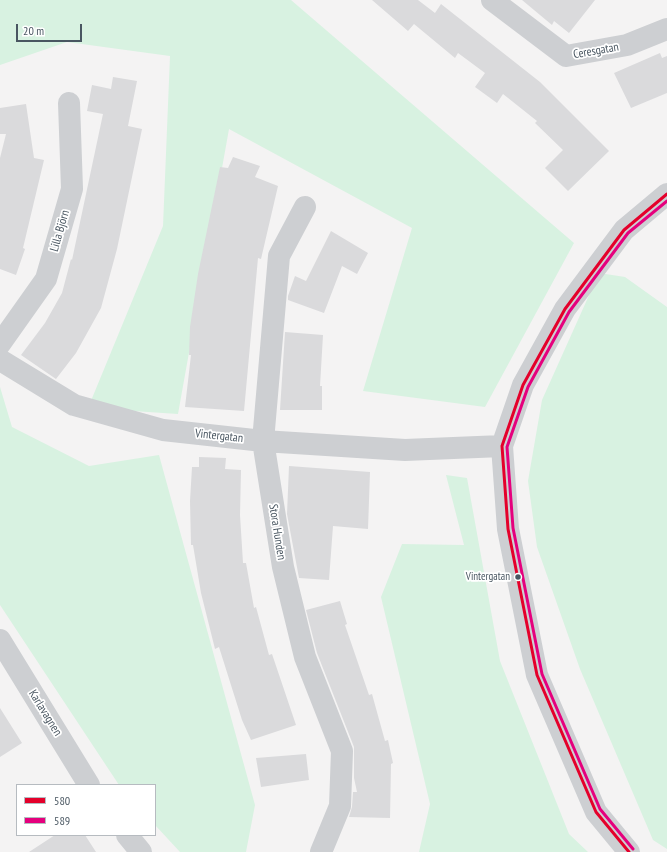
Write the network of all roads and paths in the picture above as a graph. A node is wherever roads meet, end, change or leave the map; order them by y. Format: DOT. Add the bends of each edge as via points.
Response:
graph roads {
  1 [pos="492,0"];
  2 [pos="667,29"];
  3 [pos="69,103"];
  4 [pos="667,194"];
  5 [pos="305,207"];
  6 [pos="0,344"];
  7 [pos="0,360"];
  8 [pos="263,441"];
  9 [pos="502,446"];
  10 [pos="0,640"];
  11 [pos="88,784"];
  12 [pos="129,836"];
  13 [pos="141,852"];
  14 [pos="321,852"];
  15 [pos="629,852"];
  1 -- 2 [label="street, Ceresgatan" via="566,56 627,45"];
  3 -- 6 [label="street, Lilla Björn" via="72,189 46,279"];
  4 -- 9 [label="street" via="624,230 565,309 523,385"];
  5 -- 8 [label="street, Stora Hunden" via="279,256"];
  7 -- 8 [label="street, Vintergatan" via="74,404 163,430"];
  8 -- 9 [label="street, Vintergatan" via="405,450"];
  8 -- 14 [label="street, Stora Hunden" via="283,567 305,656 342,752 340,806"];
  9 -- 15 [label="street" via="508,529 537,675 596,812"];
  10 -- 11 [label="street, Karlavagnen"];
  12 -- 13 [label="street"];
}
